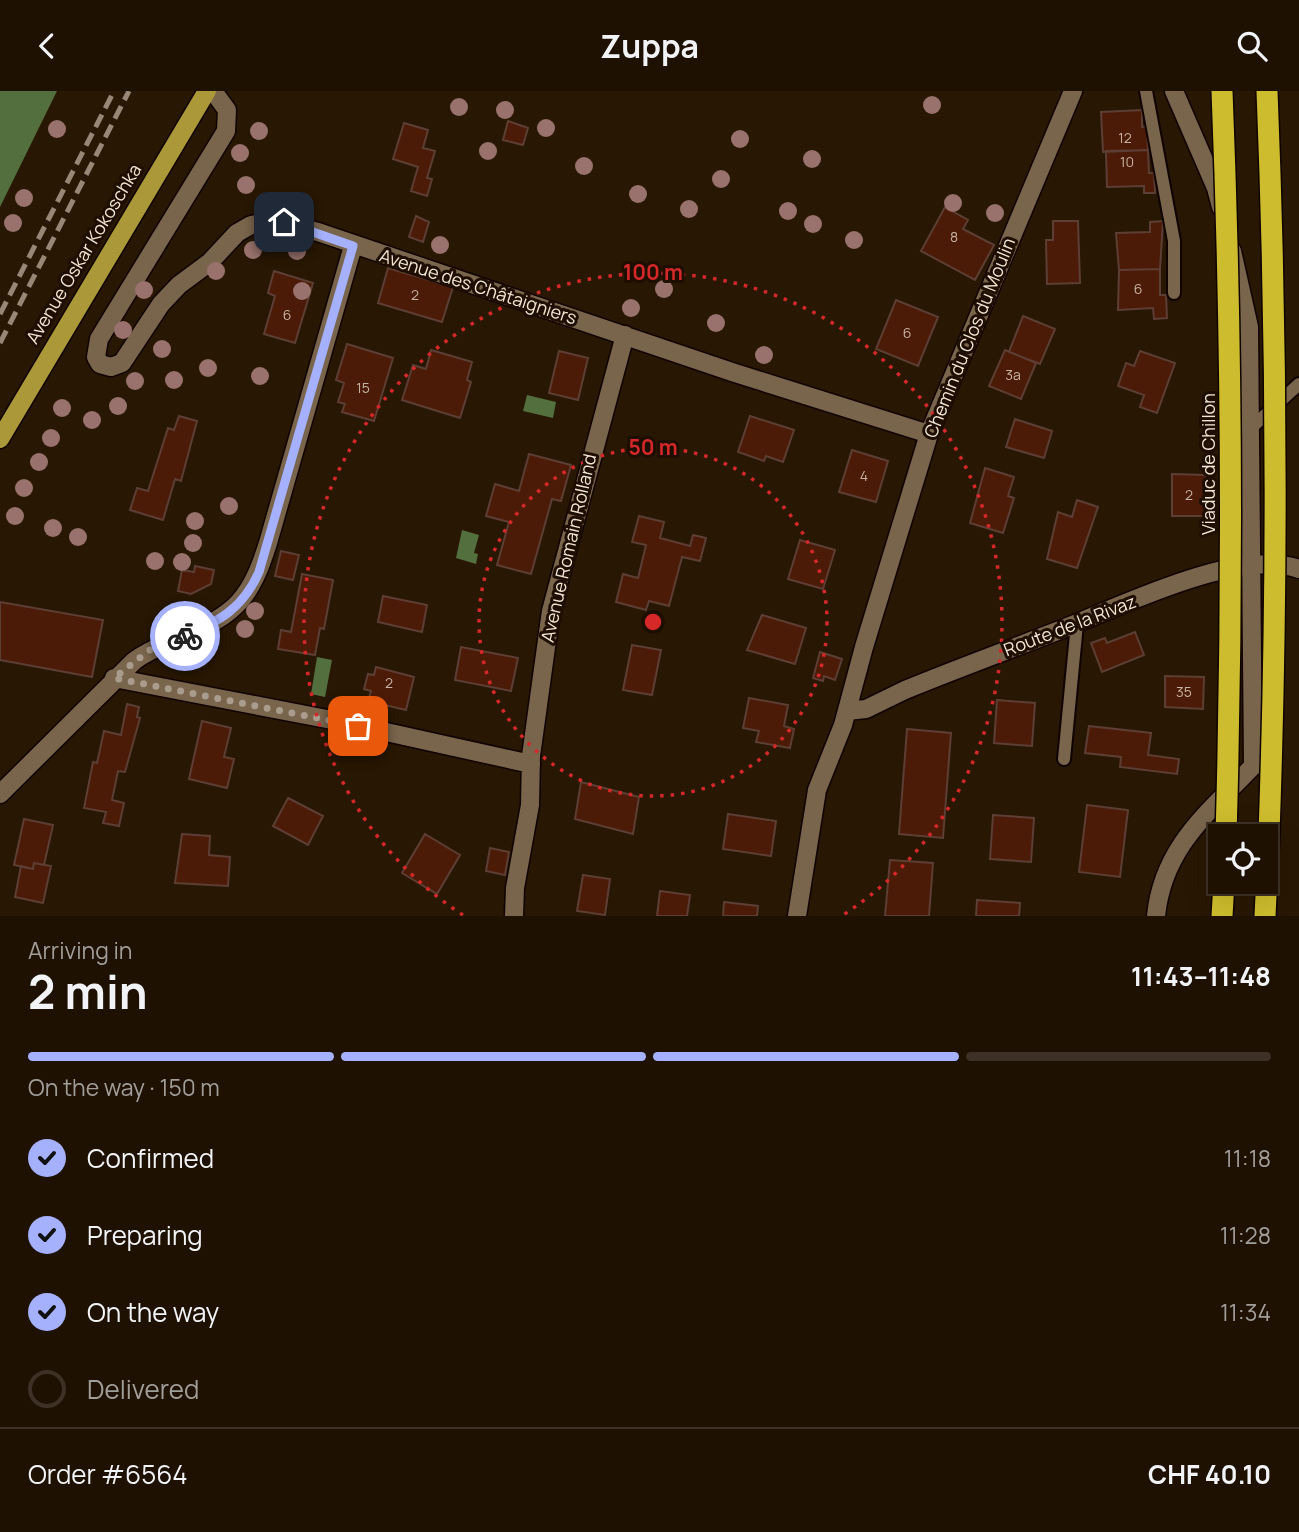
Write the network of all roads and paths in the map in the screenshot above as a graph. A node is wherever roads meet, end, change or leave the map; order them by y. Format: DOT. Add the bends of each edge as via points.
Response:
graph roads {
  1 [pos="207,91"];
  2 [pos="213,91"];
  3 [pos="1073,91"];
  4 [pos="1146,91"];
  5 [pos="1174,91"];
  6 [pos="1222,91"];
  7 [pos="1267,91"];
  8 [pos="353,246"];
  9 [pos="1174,293"];
  10 [pos="625,335"];
  11 [pos="1299,384"];
  12 [pos="1251,428"];
  13 [pos="929,434"];
  14 [pos="0,439"];
  15 [pos="1252,565"];
  16 [pos="1299,569"];
  17 [pos="1077,624"];
  18 [pos="114,678"];
  19 [pos="848,711"];
  20 [pos="1064,759"];
  21 [pos="531,764"];
  22 [pos="0,794"];
  23 [pos="1226,824"];
  24 [pos="1223,894"];
  25 [pos="514,916"];
  26 [pos="797,916"];
  27 [pos="1156,916"];
  28 [pos="1222,916"];
  29 [pos="1265,916"];
  1 -- 14 [label="main road, Avenue Oskar Kokoschka"];
  2 -- 8 [label="street, Avenue des Châtaigniers" via="227,110 226,131 99,338 97,360 111,367 122,363 174,291 250,225 284,222"];
  3 -- 13 [label="street, Chemin du Clos du Moulin"];
  4 -- 9 [label="lane" via="1174,241"];
  5 -- 12 [label="street" via="1216,188 1242,287 1249,327"];
  6 -- 23 [label="highway, Viaduc de Chillon, bridge" via="1232,499"];
  7 -- 29 [label="highway, bridge" via="1276,514"];
  8 -- 10 [label="street, Avenue des Châtaigniers"];
  8 -- 18 [label="street" via="273,528 250,591 227,616 150,650"];
  10 -- 13 [label="street, Avenue des Châtaigniers"];
  10 -- 21 [label="street, Avenue Romain Rolland" via="551,611"];
  11 -- 12 [label="lane"];
  12 -- 15 [label="street"];
  13 -- 19 [label="street, Chemin du Clos du Moulin"];
  15 -- 16 [label="street, Route de la Rivaz" via="1271,563"];
  15 -- 17 [label="street, Route de la Rivaz" via="1176,584"];
  15 -- 27 [label="street" via="1253,766 1180,844"];
  17 -- 19 [label="street, Route de la Rivaz" via="905,689 866,709"];
  17 -- 20 [label="lane"];
  18 -- 21 [label="street"];
  18 -- 22 [label="street"];
  19 -- 26 [label="street, Chemin du Clos du Moulin" via="814,800"];
  21 -- 25 [label="street, Avenue Romain Rolland" via="530,805"];
  24 -- 28 [label="highway"];
}
